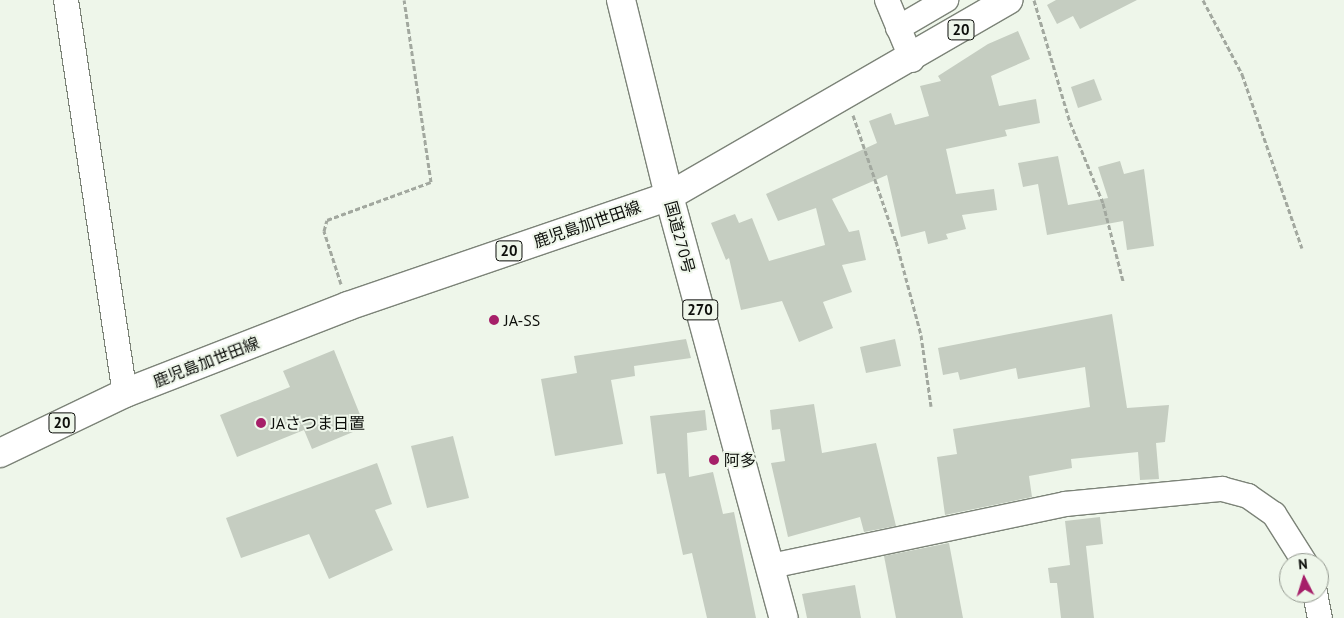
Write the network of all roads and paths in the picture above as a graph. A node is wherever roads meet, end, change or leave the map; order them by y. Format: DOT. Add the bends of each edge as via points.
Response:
graph roads {
  1 [pos="66,0"];
  2 [pos="404,0"];
  3 [pos="621,0"];
  4 [pos="887,0"];
  5 [pos="946,0"];
  6 [pos="1009,0"];
  7 [pos="1034,0"];
  8 [pos="1203,0"];
  9 [pos="898,28"];
  10 [pos="912,60"];
  11 [pos="846,94"];
  12 [pos="669,196"];
  13 [pos="1302,248"];
  14 [pos="1123,281"];
  15 [pos="348,306"];
  16 [pos="125,394"];
  17 [pos="931,406"];
  18 [pos="0,453"];
  19 [pos="1299,553"];
  20 [pos="771,566"];
  21 [pos="1317,603"];
  22 [pos="784,618"];
  23 [pos="1320,618"];
  1 -- 16 [label="street"];
  2 -- 15 [label="path" via="431,182 327,220 324,231"];
  3 -- 12 [label="main road, 国道270号 / 270"];
  4 -- 9 [label="street"];
  5 -- 9 [label="street"];
  6 -- 10 [label="main road, 鹿児島加世田線 / 20"];
  7 -- 14 [label="path" via="1070,122 1103,203"];
  8 -- 13 [label="path" via="1242,74"];
  9 -- 10 [label="street"];
  10 -- 11 [label="main road, 鹿児島加世田線 / 20"];
  11 -- 12 [label="main road, 鹿児島加世田線 / 20"];
  11 -- 17 [label="path" via="896,241 920,335"];
  12 -- 15 [label="main road, 鹿児島加世田線 / 20"];
  12 -- 20 [label="main road, 国道270号 / 270"];
  15 -- 16 [label="main road, 鹿児島加世田線 / 20"];
  16 -- 18 [label="main road, 鹿児島加世田線 / 20"];
  19 -- 20 [label="street" via="1274,514 1248,496 1222,488 1066,504"];
  20 -- 22 [label="main road, 国道270号 / 270"];
  21 -- 23 [label="street"];
}
